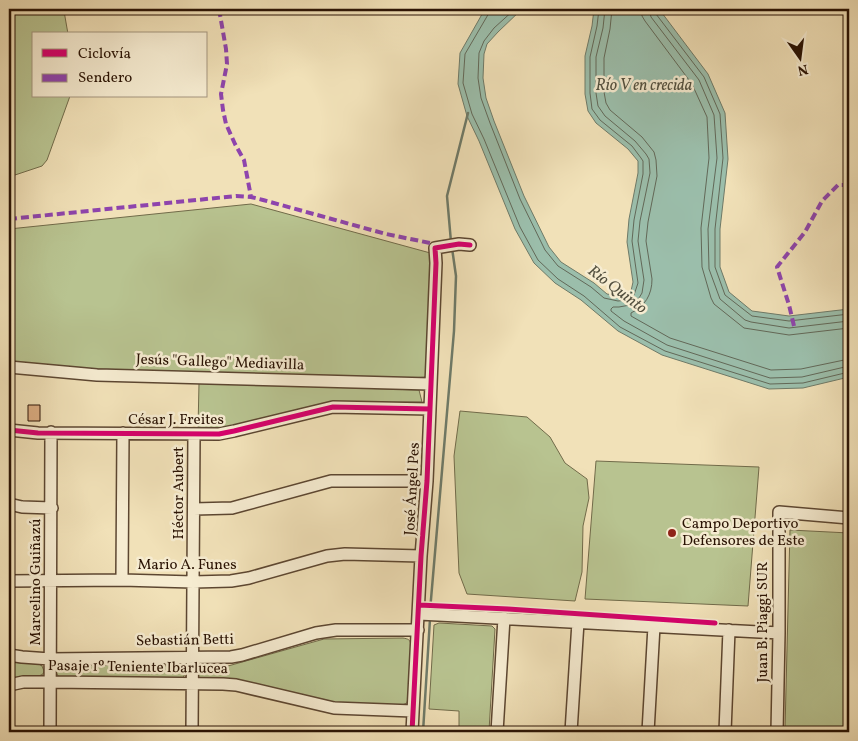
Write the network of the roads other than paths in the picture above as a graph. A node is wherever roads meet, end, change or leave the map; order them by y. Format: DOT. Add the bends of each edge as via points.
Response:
graph roads {
  1 [pos="464,245"];
  2 [pos="9,367"];
  3 [pos="430,384"];
  4 [pos="430,409"];
  5 [pos="9,430"];
  6 [pos="51,432"];
  7 [pos="123,433"];
  8 [pos="194,434"];
  9 [pos="427,481"];
  10 [pos="9,504"];
  11 [pos="52,508"];
  12 [pos="194,509"];
  13 [pos="849,518"];
  14 [pos="422,556"];
  15 [pos="51,580"];
  16 [pos="122,580"];
  17 [pos="9,581"];
  18 [pos="193,582"];
  19 [pos="419,614"];
  20 [pos="504,618"];
  21 [pos="578,622"];
  22 [pos="654,626"];
  23 [pos="418,630"];
  24 [pos="729,630"];
  25 [pos="779,633"];
  26 [pos="9,655"];
  27 [pos="192,657"];
  28 [pos="50,659"];
  29 [pos="50,682"];
  30 [pos="192,683"];
  31 [pos="9,685"];
  32 [pos="414,711"];
  33 [pos="50,732"];
  34 [pos="192,732"];
  35 [pos="412,732"];
  36 [pos="498,732"];
  37 [pos="572,732"];
  38 [pos="648,732"];
  39 [pos="725,732"];
  40 [pos="777,732"];
  1 -- 3 [label="street, José Ángel Pes" via="438,247"];
  2 -- 3 [label="street, Jesús \"Gallego\" Mediavilla" via="97,375"];
  3 -- 4 [label="street, José Ángel Pes"];
  4 -- 8 [label="street, César J. Freites" via="333,407 219,434"];
  4 -- 9 [label="street, José Ángel Pes"];
  5 -- 6 [label="street, César J. Freites"];
  6 -- 7 [label="street, César J. Freites"];
  6 -- 11 [label="street, Marcelino Guiñazú"];
  7 -- 8 [label="street, César J. Freites"];
  7 -- 16 [label="street"];
  8 -- 12 [label="street, Héctor Aubert"];
  9 -- 12 [label="street" via="331,481 232,508"];
  9 -- 14 [label="street, José Ángel Pes"];
  10 -- 11 [label="street"];
  11 -- 15 [label="street, Marcelino Guiñazú"];
  12 -- 18 [label="street, Héctor Aubert"];
  13 -- 25 [label="street, Juan B. Piaggi SUR" via="778,512"];
  14 -- 18 [label="street, Mario A. Funes" via="327,556 249,578"];
  14 -- 19 [label="street, José Ángel Pes"];
  15 -- 16 [label="street, Mario A. Funes"];
  15 -- 17 [label="street, Mario A. Funes"];
  15 -- 28 [label="street, Marcelino Guiñazú"];
  16 -- 18 [label="street, Mario A. Funes"];
  18 -- 27 [label="street, Héctor Aubert"];
  19 -- 20 [label="street"];
  19 -- 23 [label="street, José Ángel Pes"];
  20 -- 21 [label="street"];
  20 -- 36 [label="street"];
  21 -- 22 [label="street"];
  21 -- 37 [label="street"];
  22 -- 24 [label="street"];
  22 -- 38 [label="street"];
  23 -- 27 [label="street, Sebastián Betti" via="336,630 242,655"];
  23 -- 32 [label="street, José Ángel Pes"];
  24 -- 25 [label="street"];
  24 -- 39 [label="street"];
  25 -- 40 [label="street, Juan B. Piaggi SUR"];
  26 -- 28 [label="street, Sebastián Betti"];
  27 -- 28 [label="street, Sebastián Betti"];
  27 -- 30 [label="street, Héctor Aubert"];
  28 -- 29 [label="street, Marcelino Guiñazú"];
  29 -- 30 [label="street, Pasaje 1º Teniente Ibarlucea"];
  29 -- 31 [label="street, Pasaje 1º Teniente Ibarlucea"];
  29 -- 33 [label="street, Marcelino Guiñazú"];
  30 -- 32 [label="street, Pasaje 1º Teniente Ibarlucea" via="236,685 334,708"];
  30 -- 34 [label="street, Héctor Aubert"];
  32 -- 35 [label="street, José Ángel Pes"];
}
